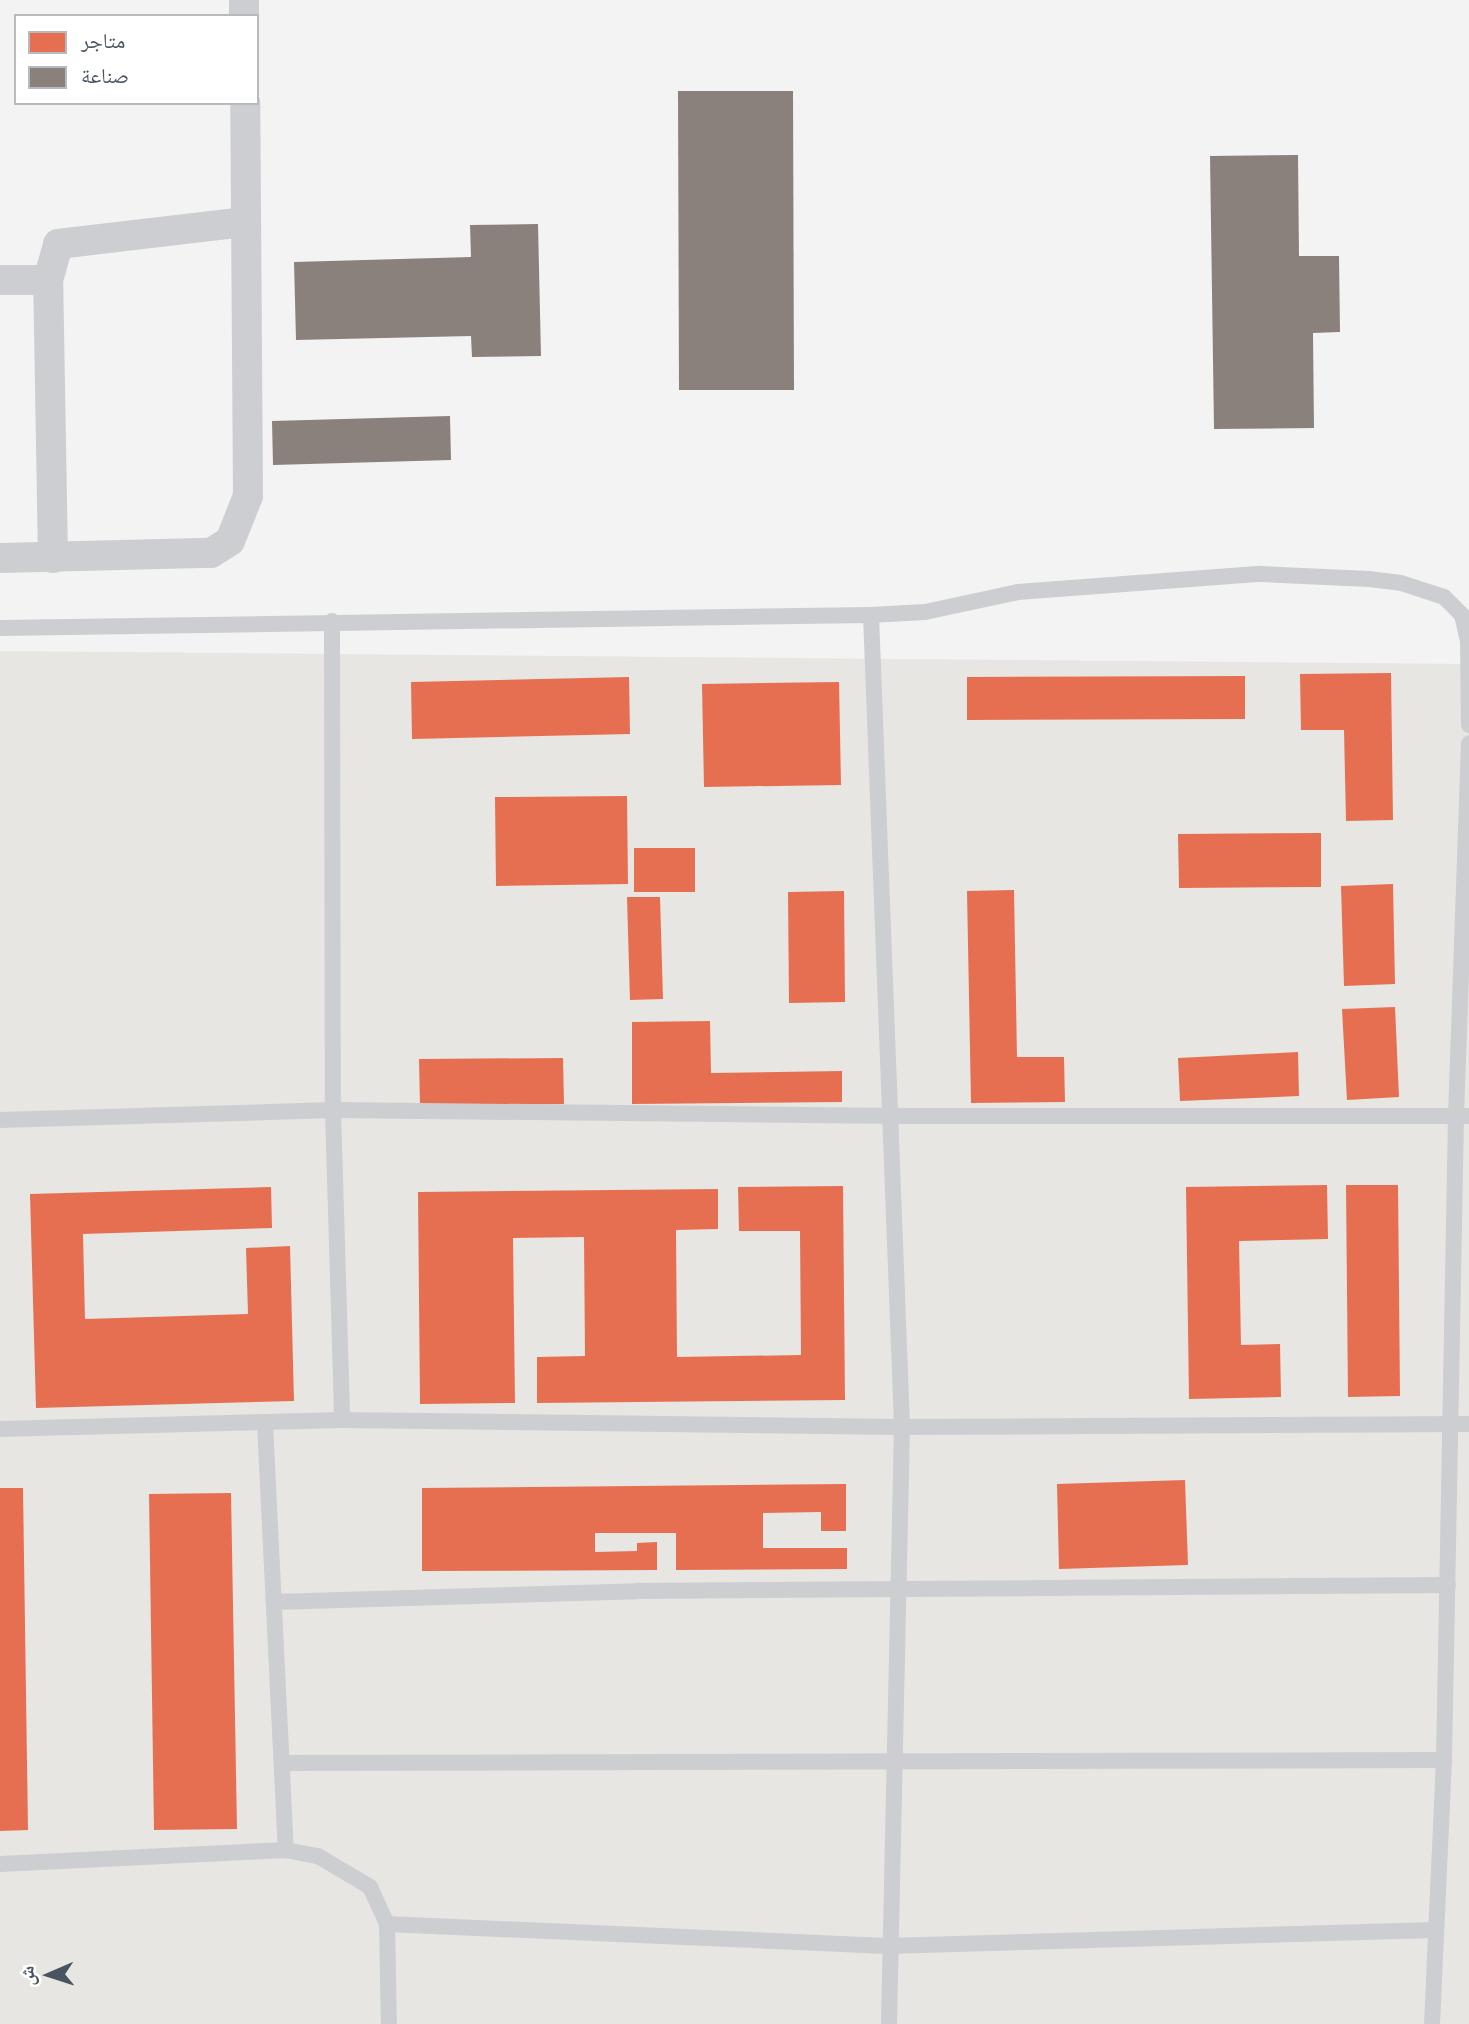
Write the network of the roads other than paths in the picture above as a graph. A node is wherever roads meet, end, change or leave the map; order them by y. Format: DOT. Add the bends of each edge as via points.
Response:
graph roads {
  1 [pos="245,105"];
  2 [pos="246,222"];
  3 [pos="0,279"];
  4 [pos="48,280"];
  5 [pos="0,558"];
  6 [pos="53,558"];
  7 [pos="871,615"];
  8 [pos="332,621"];
  9 [pos="0,628"];
  10 [pos="1469,725"];
  11 [pos="1469,743"];
  12 [pos="333,1110"];
  13 [pos="893,1116"];
  14 [pos="1463,1116"];
  15 [pos="0,1119"];
  16 [pos="342,1420"];
  17 [pos="265,1424"];
  18 [pos="1452,1424"];
  19 [pos="1469,1424"];
  20 [pos="902,1427"];
  21 [pos="0,1429"];
  22 [pos="1448,1585"];
  23 [pos="897,1591"];
  24 [pos="274,1602"];
  25 [pos="1444,1760"];
  26 [pos="282,1763"];
  27 [pos="892,1765"];
  28 [pos="286,1850"];
  29 [pos="0,1864"];
  30 [pos="387,1924"];
  31 [pos="1436,1930"];
  32 [pos="887,1946"];
  33 [pos="388,2024"];
  34 [pos="889,2024"];
  35 [pos="1432,2024"];
  1 -- 2 [label="street"];
  2 -- 4 [label="street" via="58,244"];
  2 -- 6 [label="street" via="248,496 230,541 211,553"];
  3 -- 4 [label="street"];
  4 -- 6 [label="street"];
  5 -- 6 [label="street"];
  7 -- 8 [label="lane"];
  7 -- 10 [label="lane" via="925,612 1018,592 1260,575 1401,583 1444,597 1462,615 1468,640"];
  7 -- 13 [label="lane"];
  8 -- 9 [label="lane"];
  8 -- 12 [label="lane"];
  11 -- 14 [label="lane"];
  12 -- 13 [label="lane"];
  12 -- 15 [label="lane"];
  12 -- 16 [label="lane"];
  13 -- 14 [label="lane"];
  13 -- 20 [label="lane"];
  14 -- 18 [label="lane"];
  16 -- 17 [label="lane"];
  16 -- 20 [label="lane"];
  17 -- 21 [label="lane"];
  17 -- 24 [label="lane"];
  18 -- 19 [label="lane"];
  18 -- 20 [label="lane"];
  18 -- 22 [label="lane"];
  20 -- 23 [label="lane"];
  22 -- 23 [label="lane"];
  22 -- 25 [label="lane"];
  23 -- 24 [label="lane" via="638,1591"];
  23 -- 27 [label="lane"];
  24 -- 26 [label="lane"];
  25 -- 27 [label="lane"];
  25 -- 31 [label="lane"];
  26 -- 27 [label="lane"];
  26 -- 28 [label="lane"];
  27 -- 32 [label="lane"];
  28 -- 29 [label="lane"];
  28 -- 30 [label="lane" via="318,1856 370,1887"];
  30 -- 32 [label="lane"];
  30 -- 33 [label="lane"];
  31 -- 32 [label="lane"];
  31 -- 35 [label="lane"];
  32 -- 34 [label="lane"];
}
